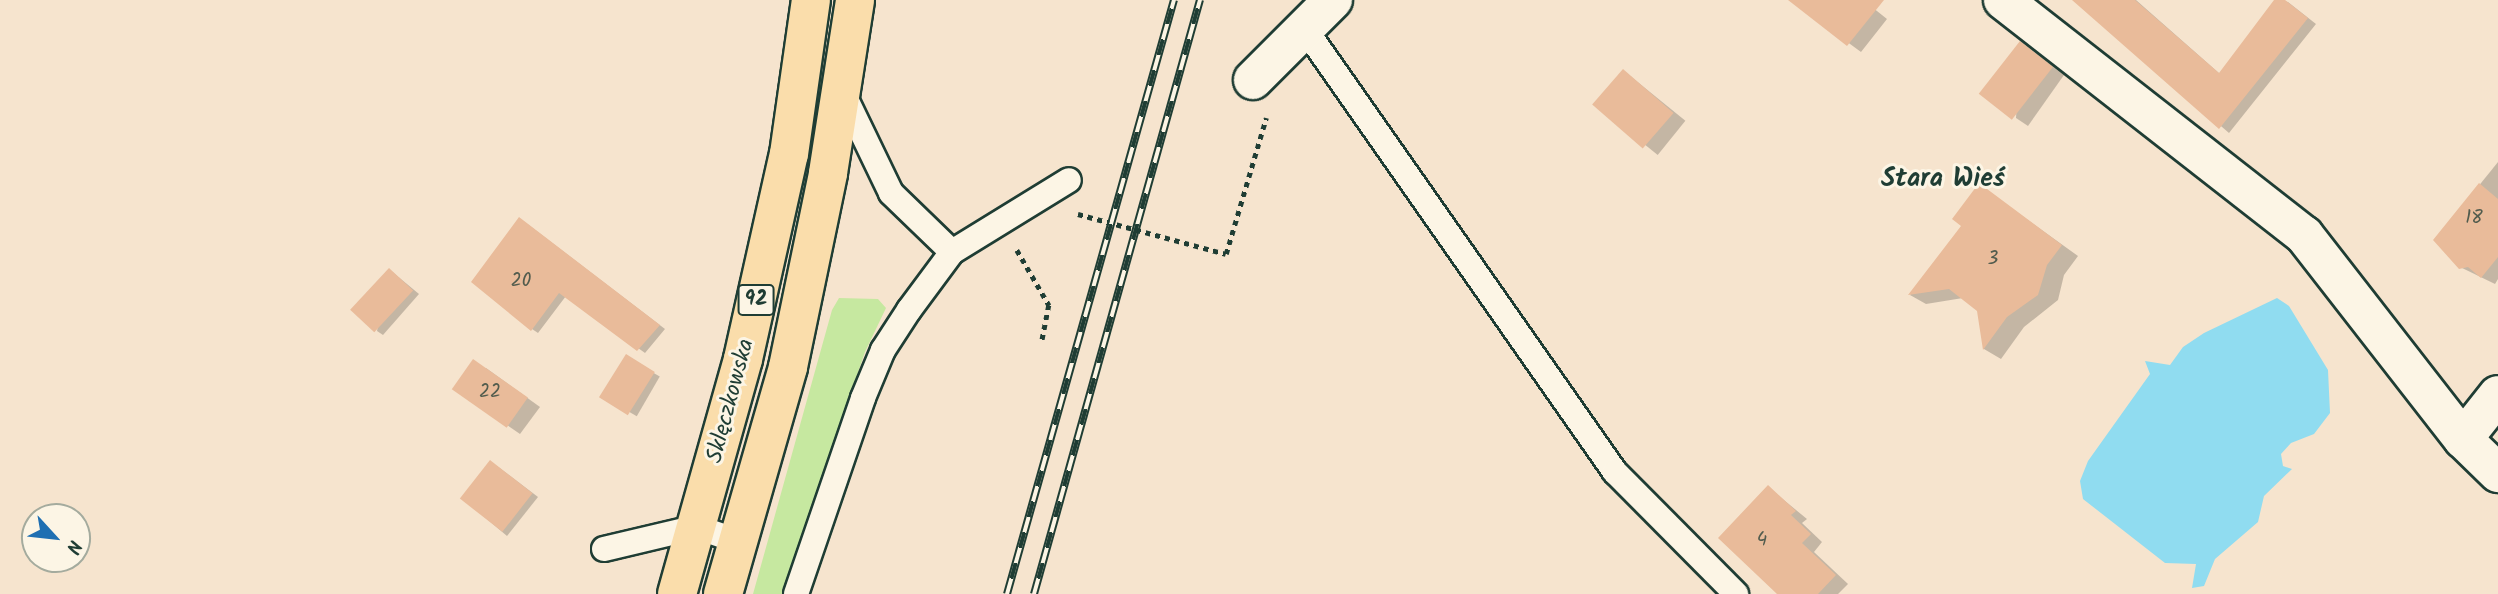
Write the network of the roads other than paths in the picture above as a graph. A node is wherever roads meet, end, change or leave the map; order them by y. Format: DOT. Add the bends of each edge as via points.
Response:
graph roads {
  1 [pos="811,0"];
  2 [pos="855,0"];
  3 [pos="1333,0"];
  4 [pos="2003,0"];
  5 [pos="1305,29"];
  6 [pos="1253,80"];
  7 [pos="842,91"];
  8 [pos="1069,180"];
  9 [pos="952,252"];
  10 [pos="2498,395"];
  11 [pos="2463,439"];
  12 [pos="2498,473"];
  13 [pos="697,527"];
  14 [pos="740,542"];
  15 [pos="604,549"];
  16 [pos="677,594"];
  17 [pos="723,594"];
  18 [pos="796,594"];
  19 [pos="1736,594"];
  1 -- 13 [label="main road, Sklęczkowska / 92" via="789,154 743,359"];
  2 -- 7 [label="main road, Sklęczkowska / 92"];
  3 -- 5 [label="street"];
  4 -- 11 [label="street" via="2304,235"];
  5 -- 6 [label="street"];
  5 -- 19 [label="lane" via="1615,472"];
  7 -- 9 [label="lane" via="891,193"];
  7 -- 14 [label="main road, Sklęczkowska / 92" via="788,367"];
  8 -- 9 [label="lane"];
  9 -- 18 [label="lane" via="883,350"];
  10 -- 11 [label="street"];
  11 -- 12 [label="street"];
  13 -- 14 [label="lane"];
  13 -- 15 [label="lane"];
  13 -- 16 [label="main road, Sklęczkowska / 92"];
  14 -- 17 [label="main road, Sklęczkowska / 92"];
}
